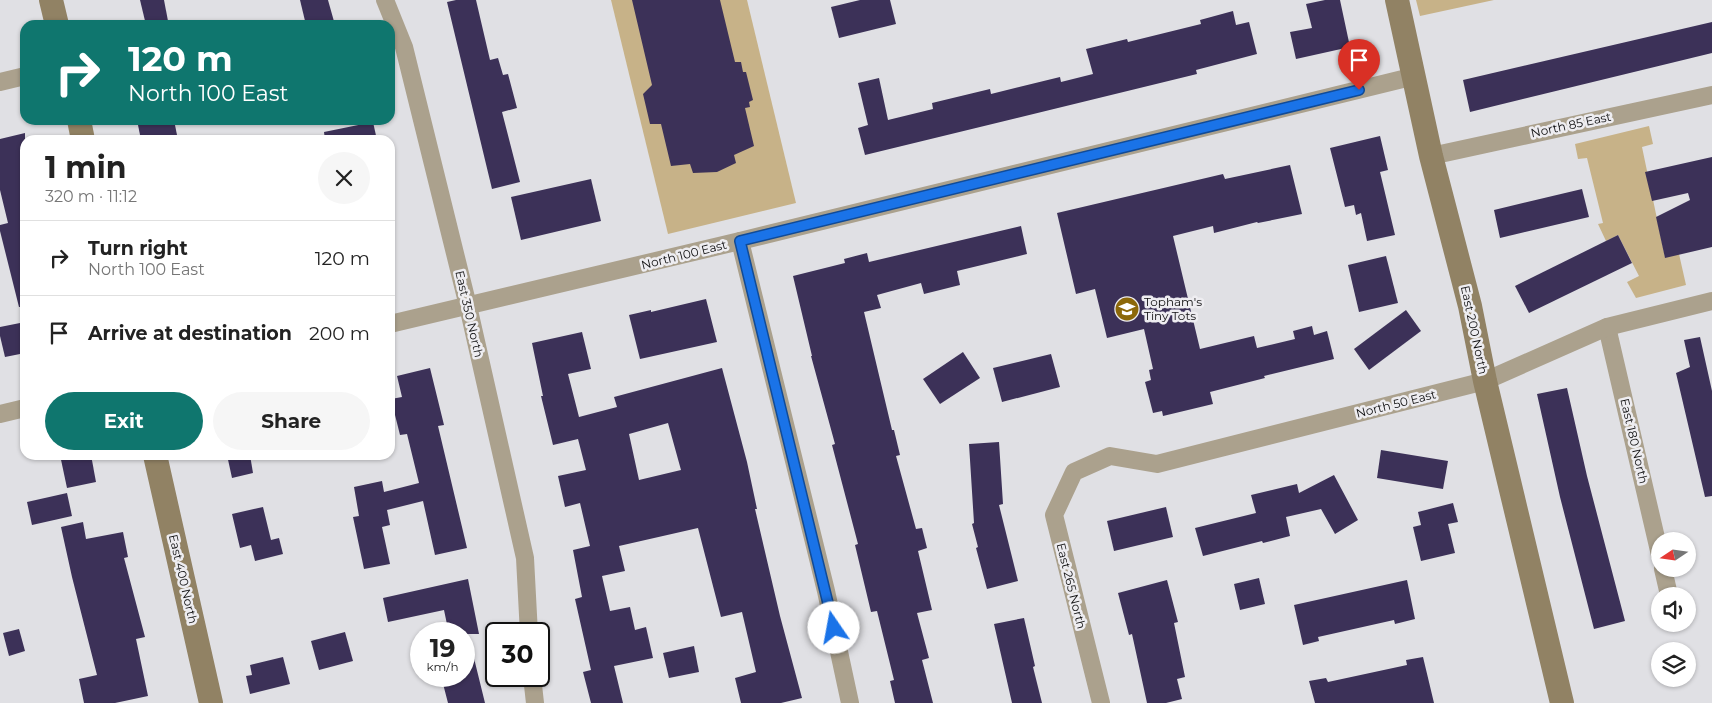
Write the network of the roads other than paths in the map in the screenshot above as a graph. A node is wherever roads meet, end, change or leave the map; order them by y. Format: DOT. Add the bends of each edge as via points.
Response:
graph roads {
  1 [pos="52,0"];
  2 [pos="385,0"];
  3 [pos="1397,0"];
  4 [pos="56,20"];
  5 [pos="393,20"];
  6 [pos="395,25"];
  7 [pos="1415,76"];
  8 [pos="20,77"];
  9 [pos="0,82"];
  10 [pos="1712,95"];
  11 [pos="1431,156"];
  12 [pos="740,241"];
  13 [pos="1712,301"];
  14 [pos="468,306"];
  15 [pos="395,323"];
  16 [pos="1607,327"];
  17 [pos="1485,381"];
  18 [pos="20,409"];
  19 [pos="0,414"];
  20 [pos="156,460"];
  21 [pos="1074,472"];
  22 [pos="1655,532"];
  23 [pos="528,622"];
  24 [pos="533,687"];
  25 [pos="211,703"];
  26 [pos="535,703"];
  27 [pos="850,703"];
  28 [pos="1101,703"];
  29 [pos="1562,703"];
  1 -- 4 [label="street"];
  2 -- 5 [label="street, East 350 North"];
  3 -- 7 [label="street, East 200 North"];
  6 -- 14 [label="street, East 350 North" via="404,47"];
  7 -- 11 [label="street, East 200 North"];
  7 -- 12 [label="street, North 100 East"];
  8 -- 9 [label="street"];
  10 -- 11 [label="street, North 85 East"];
  11 -- 17 [label="street, East 200 North" via="1470,306"];
  12 -- 14 [label="street, North 100 East"];
  12 -- 27 [label="street" via="826,591"];
  13 -- 16 [label="street, North 50 East"];
  14 -- 15 [label="street, North 100 East"];
  14 -- 23 [label="street, East 350 North" via="525,558"];
  16 -- 17 [label="street, North 50 East"];
  16 -- 22 [label="street, East 180 North"];
  17 -- 21 [label="street, North 50 East" via="1157,464 1110,456"];
  17 -- 29 [label="street, East 200 North"];
  18 -- 19 [label="street"];
  20 -- 25 [label="street, East 400 North"];
  21 -- 28 [label="street, East 265 North" via="1054,516"];
  24 -- 26 [label="street"];
}
